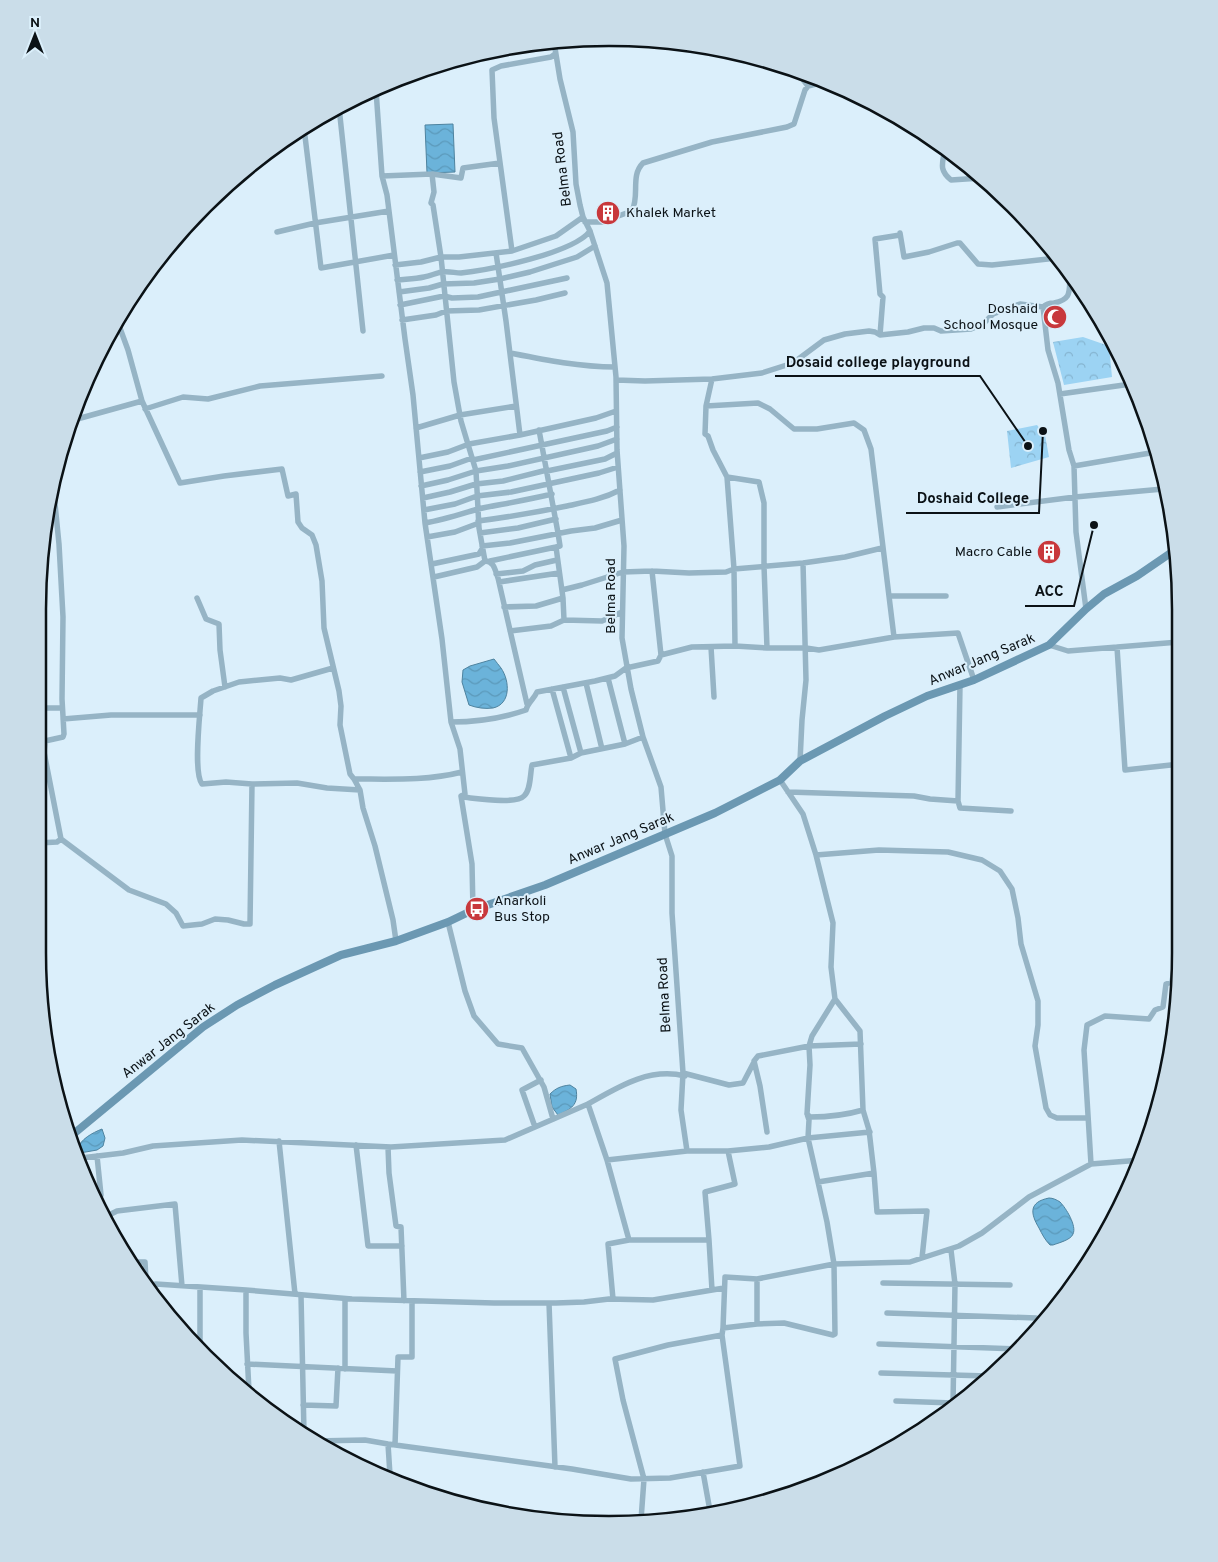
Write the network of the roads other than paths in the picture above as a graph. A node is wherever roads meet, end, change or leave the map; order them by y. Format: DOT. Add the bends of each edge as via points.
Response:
graph roads {
  1 [pos="555,49"];
  2 [pos="555,54"];
  3 [pos="804,82"];
  4 [pos="813,85"];
  5 [pos="808,86"];
  6 [pos="376,97"];
  7 [pos="340,115"];
  8 [pos="305,136"];
  9 [pos="943,156"];
  10 [pos="500,163"];
  11 [pos="432,174"];
  12 [pos="382,176"];
  13 [pos="971,179"];
  14 [pos="389,211"];
  15 [pos="351,218"];
  16 [pos="584,220"];
  17 [pos="315,224"];
  18 [pos="590,231"];
  19 [pos="277,232"];
  20 [pos="595,246"];
  21 [pos="512,251"];
  22 [pos="496,253"];
  23 [pos="394,255"];
  24 [pos="441,257"];
  25 [pos="1049,259"];
  26 [pos="356,262"];
  27 [pos="396,265"];
  28 [pos="498,268"];
  29 [pos="442,272"];
  30 [pos="567,278"];
  31 [pos="500,279"];
  32 [pos="397,280"];
  33 [pos="443,284"];
  34 [pos="1069,286"];
  35 [pos="399,292"];
  36 [pos="502,292"];
  37 [pos="565,293"];
  38 [pos="444,296"];
  39 [pos="400,305"];
  40 [pos="504,305"];
  41 [pos="1043,307"];
  42 [pos="446,311"];
  43 [pos="402,320"];
  44 [pos="121,330"];
  45 [pos="363,330"];
  46 [pos="880,335"];
  47 [pos="510,354"];
  48 [pos="615,367"];
  49 [pos="382,376"];
  50 [pos="712,379"];
  51 [pos="616,380"];
  52 [pos="1125,385"];
  53 [pos="1060,394"];
  54 [pos="142,401"];
  55 [pos="516,406"];
  56 [pos="706,406"];
  57 [pos="145,409"];
  58 [pos="616,410"];
  59 [pos="460,415"];
  60 [pos="80,418"];
  61 [pos="617,427"];
  62 [pos="416,428"];
  63 [pos="539,430"];
  64 [pos="520,435"];
  65 [pos="617,439"];
  66 [pos="469,444"];
  67 [pos="542,445"];
  68 [pos="617,453"];
  69 [pos="1150,453"];
  70 [pos="419,458"];
  71 [pos="545,458"];
  72 [pos="473,459"];
  73 [pos="1074,466"];
  74 [pos="618,467"];
  75 [pos="547,470"];
  76 [pos="476,471"];
  77 [pos="420,472"];
  78 [pos="727,477"];
  79 [pos="549,483"];
  80 [pos="476,484"];
  81 [pos="421,486"];
  82 [pos="1159,489"];
  83 [pos="620,490"];
  84 [pos="552,494"];
  85 [pos="477,496"];
  86 [pos="1075,497"];
  87 [pos="423,498"];
  88 [pos="997,507"];
  89 [pos="554,508"];
  90 [pos="55,509"];
  91 [pos="424,510"];
  92 [pos="478,510"];
  93 [pos="556,519"];
  94 [pos="622,520"];
  95 [pos="479,522"];
  96 [pos="425,524"];
  97 [pos="480,533"];
  98 [pos="558,533"];
  99 [pos="428,537"];
  100 [pos="482,547"];
  101 [pos="556,547"];
  102 [pos="882,548"];
  103 [pos="1169,554"];
  104 [pos="558,560"];
  105 [pos="487,561"];
  106 [pos="803,563"];
  107 [pos="432,564"];
  108 [pos="764,566"];
  109 [pos="734,569"];
  110 [pos="652,571"];
  111 [pos="559,572"];
  112 [pos="623,572"];
  113 [pos="496,574"];
  114 [pos="434,578"];
  115 [pos="498,582"];
  116 [pos="562,590"];
  117 [pos="889,596"];
  118 [pos="946,596"];
  119 [pos="197,598"];
  120 [pos="563,598"];
  121 [pos="504,607"];
  122 [pos="1086,609"];
  123 [pos="622,612"];
  124 [pos="564,620"];
  125 [pos="510,631"];
  126 [pos="894,637"];
  127 [pos="1172,643"];
  128 [pos="1049,645"];
  129 [pos="735,646"];
  130 [pos="711,647"];
  131 [pos="1117,647"];
  132 [pos="767,648"];
  133 [pos="806,648"];
  134 [pos="661,656"];
  135 [pos="333,668"];
  136 [pos="626,668"];
  137 [pos="608,678"];
  138 [pos="974,680"];
  139 [pos="586,683"];
  140 [pos="960,685"];
  141 [pos="225,687"];
  142 [pos="563,687"];
  143 [pos="552,689"];
  144 [pos="714,697"];
  145 [pos="527,704"];
  146 [pos="46,708"];
  147 [pos="62,708"];
  148 [pos="200,715"];
  149 [pos="63,719"];
  150 [pos="450,722"];
  151 [pos="643,737"];
  152 [pos="46,741"];
  153 [pos="625,744"];
  154 [pos="602,749"];
  155 [pos="581,753"];
  156 [pos="571,758"];
  157 [pos="800,761"];
  158 [pos="46,762"];
  159 [pos="1172,765"];
  160 [pos="462,772"];
  161 [pos="354,779"];
  162 [pos="780,780"];
  163 [pos="252,784"];
  164 [pos="360,790"];
  165 [pos="788,792"];
  166 [pos="461,796"];
  167 [pos="958,800"];
  168 [pos="1011,811"];
  169 [pos="665,834"];
  170 [pos="61,839"];
  171 [pos="46,843"];
  172 [pos="816,855"];
  173 [pos="473,910"];
  174 [pos="448,922"];
  175 [pos="396,941"];
  176 [pos="1171,982"];
  177 [pos="835,999"];
  178 [pos="860,1044"];
  179 [pos="809,1046"];
  180 [pos="754,1061"];
  181 [pos="683,1073"];
  182 [pos="541,1080"];
  183 [pos="588,1104"];
  184 [pos="863,1110"];
  185 [pos="807,1114"];
  186 [pos="1088,1118"];
  187 [pos="553,1119"];
  188 [pos="535,1127"];
  189 [pos="75,1132"];
  190 [pos="767,1132"];
  191 [pos="870,1132"];
  192 [pos="808,1138"];
  193 [pos="279,1141"];
  194 [pos="356,1145"];
  195 [pos="388,1147"];
  196 [pos="688,1151"];
  197 [pos="728,1151"];
  198 [pos="97,1156"];
  199 [pos="85,1157"];
  200 [pos="607,1160"];
  201 [pos="1132,1161"];
  202 [pos="1091,1164"];
  203 [pos="874,1173"];
  204 [pos="818,1182"];
  205 [pos="101,1195"];
  206 [pos="111,1214"];
  207 [pos="629,1240"];
  208 [pos="709,1240"];
  209 [pos="402,1246"];
  210 [pos="951,1250"];
  211 [pos="922,1258"];
  212 [pos="139,1262"];
  213 [pos="834,1264"];
  214 [pos="145,1271"];
  215 [pos="757,1279"];
  216 [pos="883,1283"];
  217 [pos="155,1284"];
  218 [pos="955,1284"];
  219 [pos="1010,1285"];
  220 [pos="182,1286"];
  221 [pos="200,1287"];
  222 [pos="724,1288"];
  223 [pos="246,1290"];
  224 [pos="712,1290"];
  225 [pos="298,1294"];
  226 [pos="345,1299"];
  227 [pos="613,1299"];
  228 [pos="404,1301"];
  229 [pos="412,1301"];
  230 [pos="549,1303"];
  231 [pos="887,1313"];
  232 [pos="955,1315"];
  233 [pos="1036,1318"];
  234 [pos="758,1324"];
  235 [pos="724,1328"];
  236 [pos="722,1335"];
  237 [pos="200,1339"];
  238 [pos="879,1344"];
  239 [pos="954,1347"];
  240 [pos="1009,1349"];
  241 [pos="247,1364"];
  242 [pos="302,1367"];
  243 [pos="341,1369"];
  244 [pos="398,1371"];
  245 [pos="881,1373"];
  246 [pos="953,1375"];
  247 [pos="980,1376"];
  248 [pos="249,1385"];
  249 [pos="953,1398"];
  250 [pos="896,1401"];
  251 [pos="947,1403"];
  252 [pos="303,1405"];
  253 [pos="304,1426"];
  254 [pos="329,1441"];
  255 [pos="388,1444"];
  256 [pos="395,1445"];
  257 [pos="555,1467"];
  258 [pos="390,1471"];
  259 [pos="703,1472"];
  260 [pos="644,1479"];
  261 [pos="709,1507"];
  262 [pos="641,1515"];
  1 -- 2 [label="street, Belma Road"];
  2 -- 10 [label="street" via="492,70"];
  2 -- 16 [label="street, Belma Road" via="573,132 576,184"];
  3 -- 5 [label="street"];
  4 -- 5 [label="street"];
  5 -- 16 [label="street" via="794,124 705,144 643,163 636,175 632,211 602,222"];
  6 -- 12 [label="street"];
  7 -- 15 [label="street"];
  8 -- 17 [label="street"];
  9 -- 13 [label="street" via="945,175 951,180"];
  10 -- 11 [label="street" via="463,168 461,178"];
  10 -- 21 [label="street"];
  11 -- 12 [label="street"];
  11 -- 24 [label="street" via="434,192 430,204 433,205"];
  12 -- 14 [label="street"];
  14 -- 15 [label="street"];
  14 -- 23 [label="street"];
  15 -- 17 [label="street"];
  15 -- 26 [label="street"];
  16 -- 18 [label="street, Belma Road"];
  16 -- 21 [label="street" via="556,236"];
  17 -- 19 [label="street"];
  17 -- 26 [label="street" via="321,268"];
  18 -- 20 [label="street, Belma Road"];
  18 -- 28 [label="street" via="586,237 567,247"];
  20 -- 31 [label="street" via="577,257"];
  20 -- 48 [label="street, Belma Road" via="607,284"];
  21 -- 22 [label="street"];
  22 -- 24 [label="street"];
  22 -- 28 [label="street"];
  23 -- 26 [label="street"];
  23 -- 27 [label="street"];
  24 -- 27 [label="street"];
  24 -- 29 [label="street"];
  25 -- 46 [label="street" via="981,265 960,243 904,258 900,234 875,239 880,294 883,297"];
  26 -- 45 [label="street"];
  27 -- 32 [label="street"];
  28 -- 29 [label="street"];
  28 -- 31 [label="street"];
  29 -- 32 [label="street"];
  29 -- 33 [label="street"];
  30 -- 36 [label="street"];
  31 -- 33 [label="street"];
  31 -- 36 [label="street"];
  32 -- 35 [label="street"];
  33 -- 35 [label="street"];
  33 -- 38 [label="street"];
  34 -- 41 [label="street" via="1067,298"];
  35 -- 39 [label="street"];
  36 -- 38 [label="street" via="478,297"];
  36 -- 40 [label="street"];
  37 -- 40 [label="street"];
  38 -- 39 [label="street"];
  38 -- 42 [label="street"];
  39 -- 43 [label="street"];
  40 -- 42 [label="street"];
  40 -- 47 [label="street"];
  41 -- 46 [label="street" via="1020,304 993,314 983,324 971,329 941,331 924,328"];
  41 -- 53 [label="street" via="1048,350"];
  42 -- 43 [label="street"];
  42 -- 59 [label="street"];
  43 -- 62 [label="street"];
  44 -- 54 [label="street"];
  46 -- 50 [label="street" via="869,331 845,334 824,340 794,363 762,373"];
  47 -- 48 [label="street" via="594,367"];
  47 -- 55 [label="street"];
  48 -- 51 [label="street, Belma Road"];
  49 -- 57 [label="street" via="260,386 208,399 183,397"];
  50 -- 51 [label="street"];
  50 -- 56 [label="street"];
  51 -- 58 [label="street, Belma Road"];
  52 -- 53 [label="street"];
  53 -- 73 [label="street"];
  54 -- 57 [label="street"];
  54 -- 60 [label="street"];
  55 -- 59 [label="street"];
  55 -- 64 [label="street"];
  56 -- 78 [label="street" via="705,434"];
  56 -- 102 [label="street" via="758,403 794,429 854,423 864,430 871,449"];
  57 -- 135 [label="street" via="180,483 282,469 288,496 296,494 298,522 312,535 316,545 322,581 324,628"];
  58 -- 61 [label="street, Belma Road"];
  58 -- 63 [label="street" via="596,418"];
  59 -- 62 [label="street"];
  59 -- 66 [label="street"];
  61 -- 65 [label="street, Belma Road"];
  61 -- 67 [label="street" via="607,432"];
  62 -- 70 [label="street"];
  63 -- 64 [label="street"];
  63 -- 67 [label="street"];
  64 -- 66 [label="street"];
  65 -- 68 [label="street, Belma Road"];
  65 -- 71 [label="street"];
  66 -- 70 [label="street"];
  66 -- 72 [label="street"];
  67 -- 71 [label="street"];
  67 -- 72 [label="street"];
  68 -- 74 [label="street, Belma Road"];
  68 -- 75 [label="street"];
  69 -- 73 [label="street"];
  70 -- 77 [label="street"];
  71 -- 75 [label="street"];
  71 -- 76 [label="street"];
  72 -- 76 [label="street"];
  72 -- 77 [label="street"];
  73 -- 86 [label="street"];
  74 -- 79 [label="street"];
  74 -- 83 [label="street, Belma Road"];
  75 -- 79 [label="street"];
  75 -- 80 [label="street"];
  76 -- 80 [label="street"];
  76 -- 81 [label="street"];
  77 -- 81 [label="street"];
  78 -- 108 [label="street" via="759,482 764,503"];
  78 -- 109 [label="street"];
  79 -- 84 [label="street"];
  79 -- 85 [label="street"];
  80 -- 85 [label="street"];
  80 -- 87 [label="street"];
  81 -- 87 [label="street"];
  82 -- 86 [label="street"];
  83 -- 89 [label="street" via="608,497"];
  83 -- 94 [label="street, Belma Road"];
  84 -- 89 [label="street"];
  84 -- 92 [label="street"];
  85 -- 91 [label="street"];
  85 -- 92 [label="street"];
  86 -- 88 [label="street"];
  86 -- 122 [label="street"];
  87 -- 91 [label="street"];
  89 -- 93 [label="street"];
  89 -- 95 [label="street"];
  90 -- 147 [label="street" via="63,617"];
  91 -- 96 [label="street"];
  92 -- 95 [label="street"];
  92 -- 96 [label="street"];
  93 -- 97 [label="street"];
  93 -- 98 [label="street"];
  94 -- 98 [label="street"];
  94 -- 112 [label="street, Belma Road"];
  95 -- 97 [label="street"];
  95 -- 99 [label="street" via="455,532"];
  96 -- 99 [label="street"];
  97 -- 100 [label="street"];
  98 -- 100 [label="street"];
  98 -- 101 [label="street" via="560,546"];
  99 -- 107 [label="street"];
  100 -- 105 [label="street"];
  100 -- 107 [label="street" via="479,554"];
  101 -- 104 [label="street"];
  101 -- 105 [label="street"];
  102 -- 106 [label="street"];
  102 -- 117 [label="street"];
  103 -- 122 [label="main road, Anwar Jang Sarak" via="1104,594"];
  104 -- 111 [label="street"];
  104 -- 113 [label="street" via="523,571"];
  105 -- 113 [label="street" via="493,563"];
  105 -- 114 [label="street" via="477,567"];
  106 -- 108 [label="street"];
  106 -- 133 [label="street"];
  107 -- 114 [label="street"];
  108 -- 109 [label="street"];
  108 -- 132 [label="street"];
  109 -- 110 [label="street" via="689,573"];
  109 -- 129 [label="street"];
  110 -- 112 [label="street"];
  110 -- 134 [label="street"];
  111 -- 115 [label="street"];
  111 -- 116 [label="street"];
  112 -- 116 [label="street"];
  112 -- 123 [label="street, Belma Road"];
  113 -- 115 [label="street"];
  114 -- 150 [label="street"];
  115 -- 121 [label="street"];
  116 -- 120 [label="street"];
  117 -- 118 [label="street"];
  117 -- 126 [label="street"];
  119 -- 141 [label="street" via="206,618 219,624"];
  120 -- 121 [label="street" via="536,606"];
  120 -- 124 [label="street"];
  121 -- 125 [label="street"];
  122 -- 128 [label="main road, Anwar Jang Sarak"];
  123 -- 124 [label="street" via="602,621"];
  123 -- 136 [label="street, Belma Road"];
  124 -- 125 [label="street" via="551,626"];
  125 -- 145 [label="street"];
  126 -- 133 [label="street" via="819,650"];
  126 -- 138 [label="street" via="958,633"];
  127 -- 131 [label="street"];
  128 -- 131 [label="street" via="1068,651"];
  128 -- 138 [label="main road, Anwar Jang Sarak"];
  129 -- 130 [label="street"];
  129 -- 132 [label="street"];
  130 -- 134 [label="street"];
  130 -- 144 [label="street"];
  131 -- 159 [label="street" via="1125,770"];
  132 -- 133 [label="street"];
  133 -- 157 [label="street"];
  134 -- 136 [label="street" via="658,661"];
  135 -- 141 [label="street" via="291,680 254,680"];
  135 -- 161 [label="street" via="341,706 340,725 350,774"];
  136 -- 137 [label="street"];
  136 -- 151 [label="street, Belma Road"];
  137 -- 139 [label="street"];
  137 -- 153 [label="street"];
  138 -- 140 [label="main road, Anwar Jang Sarak"];
  139 -- 142 [label="street"];
  139 -- 154 [label="street"];
  140 -- 157 [label="main road, Anwar Jang Sarak" via="927,696"];
  140 -- 167 [label="street"];
  141 -- 148 [label="street" via="201,698"];
  142 -- 143 [label="street"];
  142 -- 155 [label="street"];
  143 -- 145 [label="street" via="537,692"];
  143 -- 156 [label="street"];
  145 -- 150 [label="street" via="526,710 502,718"];
  146 -- 147 [label="street"];
  147 -- 149 [label="street"];
  148 -- 149 [label="street" via="111,715"];
  148 -- 163 [label="street" via="199,781 202,784"];
  149 -- 152 [label="street" via="64,737"];
  150 -- 160 [label="street" via="460,749"];
  151 -- 153 [label="street"];
  151 -- 169 [label="street, Belma Road" via="661,788"];
  153 -- 154 [label="street"];
  154 -- 155 [label="street"];
  155 -- 156 [label="street"];
  156 -- 166 [label="street" via="532,765 528,790 518,800"];
  157 -- 162 [label="main road, Anwar Jang Sarak"];
  158 -- 170 [label="street"];
  160 -- 161 [label="street" via="434,778"];
  160 -- 166 [label="street" via="465,794"];
  161 -- 164 [label="street"];
  162 -- 165 [label="street"];
  162 -- 169 [label="main road, Anwar Jang Sarak"];
  163 -- 164 [label="street" via="297,783"];
  163 -- 170 [label="street" via="250,924 216,919 183,926 166,904 129,890"];
  164 -- 175 [label="street"];
  165 -- 167 [label="street"];
  165 -- 172 [label="street" via="803,814"];
  166 -- 173 [label="street" via="472,864"];
  167 -- 168 [label="street" via="960,808"];
  169 -- 173 [label="main road, Anwar Jang Sarak" via="545,885"];
  169 -- 181 [label="street, Belma Road" via="672,856 672,913"];
  170 -- 171 [label="street"];
  172 -- 177 [label="street" via="833,923 831,967"];
  172 -- 186 [label="street" via="879,850 948,852 982,860 1000,871 1012,890 1022,944 1038,1001 1035,1046 1046,1108 1050,1116 1056,1118"];
  173 -- 174 [label="main road, Anwar Jang Sarak"];
  174 -- 175 [label="main road, Anwar Jang Sarak"];
  174 -- 182 [label="street" via="474,1016 498,1044 522,1048"];
  175 -- 189 [label="main road, Anwar Jang Sarak" via="341,955 237,1004 204,1027"];
  176 -- 186 [label="street" via="1166,984 1163,1007 1155,1010 1149,1019 1105,1016 1087,1025 1084,1050"];
  177 -- 178 [label="street" via="860,1031"];
  177 -- 179 [label="street"];
  178 -- 179 [label="street"];
  178 -- 184 [label="street"];
  179 -- 180 [label="street" via="762,1055"];
  179 -- 185 [label="street"];
  180 -- 181 [label="street" via="743,1083 736,1085"];
  180 -- 190 [label="street"];
  181 -- 183 [label="street" via="686,1077 668,1073 636,1079"];
  181 -- 196 [label="street, Belma Road" via="681,1110"];
  182 -- 187 [label="street"];
  182 -- 188 [label="street" via="522,1090"];
  183 -- 187 [label="street"];
  183 -- 200 [label="street"];
  184 -- 185 [label="street" via="825,1116 810,1117"];
  184 -- 191 [label="street"];
  185 -- 192 [label="street"];
  186 -- 202 [label="street"];
  187 -- 188 [label="street"];
  188 -- 195 [label="street" via="505,1140"];
  191 -- 192 [label="street"];
  191 -- 203 [label="street"];
  192 -- 197 [label="street" via="769,1147"];
  192 -- 204 [label="street"];
  193 -- 194 [label="street"];
  193 -- 198 [label="street" via="153,1146"];
  193 -- 225 [label="street"];
  194 -- 195 [label="street"];
  194 -- 209 [label="street" via="368,1246"];
  195 -- 209 [label="street" via="396,1226 401,1227"];
  196 -- 197 [label="street"];
  196 -- 200 [label="street"];
  197 -- 208 [label="street" via="734,1184 705,1192"];
  198 -- 199 [label="street"];
  198 -- 205 [label="street"];
  200 -- 207 [label="street"];
  201 -- 202 [label="street"];
  202 -- 210 [label="street" via="1029,1197 982,1232"];
  203 -- 204 [label="street"];
  203 -- 211 [label="street" via="877,1212 927,1211"];
  204 -- 213 [label="street"];
  206 -- 220 [label="street" via="175,1204"];
  207 -- 208 [label="street"];
  207 -- 227 [label="street" via="608,1244"];
  208 -- 224 [label="street"];
  209 -- 228 [label="street"];
  210 -- 211 [label="street"];
  210 -- 218 [label="street"];
  211 -- 213 [label="street" via="910,1262"];
  212 -- 214 [label="street" via="145,1262"];
  213 -- 215 [label="street"];
  213 -- 234 [label="street" via="835,1334 784,1324"];
  215 -- 222 [label="street" via="725,1277"];
  215 -- 234 [label="street"];
  216 -- 218 [label="street"];
  217 -- 220 [label="street"];
  218 -- 219 [label="street"];
  218 -- 232 [label="street"];
  220 -- 221 [label="street"];
  221 -- 223 [label="street"];
  221 -- 237 [label="street"];
  222 -- 224 [label="street"];
  222 -- 235 [label="street"];
  223 -- 225 [label="street"];
  223 -- 241 [label="street"];
  224 -- 227 [label="street" via="653,1300"];
  225 -- 226 [label="street"];
  225 -- 242 [label="street"];
  226 -- 228 [label="street"];
  226 -- 243 [label="street"];
  227 -- 230 [label="street"];
  228 -- 229 [label="street"];
  229 -- 230 [label="street"];
  229 -- 244 [label="street" via="412,1357 398,1357"];
  230 -- 257 [label="street"];
  231 -- 232 [label="street"];
  232 -- 233 [label="street"];
  232 -- 239 [label="street"];
  234 -- 235 [label="street"];
  235 -- 236 [label="street"];
  236 -- 259 [label="street" via="740,1466"];
  236 -- 260 [label="street" via="615,1359"];
  238 -- 239 [label="street"];
  239 -- 240 [label="street"];
  239 -- 246 [label="street"];
  241 -- 242 [label="street"];
  241 -- 248 [label="street"];
  242 -- 243 [label="street"];
  242 -- 252 [label="street"];
  243 -- 244 [label="street"];
  243 -- 252 [label="street" via="336,1406"];
  244 -- 256 [label="street"];
  245 -- 246 [label="street"];
  246 -- 247 [label="street"];
  246 -- 249 [label="street"];
  250 -- 251 [label="street"];
  252 -- 253 [label="street"];
  254 -- 255 [label="street" via="365,1440"];
  255 -- 256 [label="street"];
  255 -- 258 [label="street"];
  256 -- 257 [label="street"];
  257 -- 260 [label="street"];
  259 -- 260 [label="street"];
  259 -- 261 [label="street"];
  260 -- 262 [label="street"];
}
